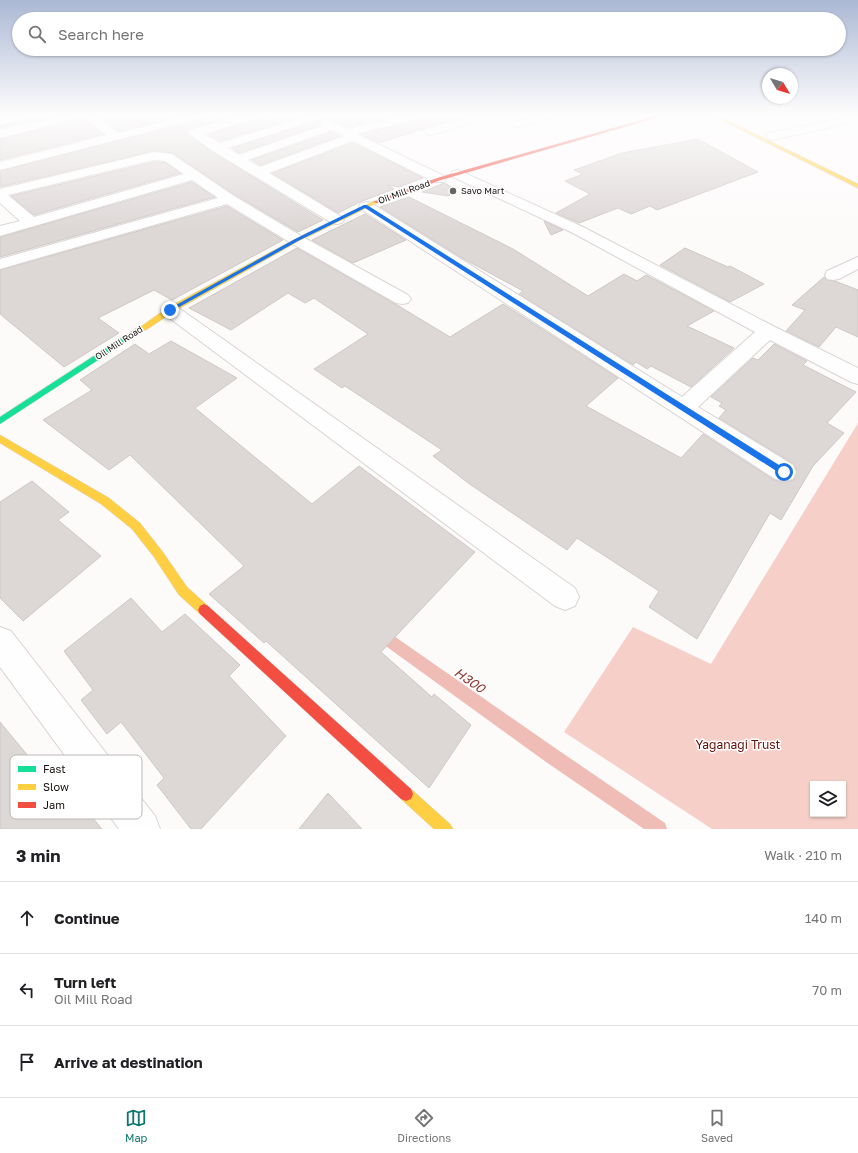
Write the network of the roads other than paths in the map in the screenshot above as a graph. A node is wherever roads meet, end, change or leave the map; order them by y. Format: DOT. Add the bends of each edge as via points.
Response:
graph roads {
  1 [pos="53,153"];
  2 [pos="225,153"];
  3 [pos="256,153"];
  4 [pos="307,153"];
  5 [pos="386,153"];
  6 [pos="532,153"];
  7 [pos="790,153"];
  8 [pos="805,153"];
  9 [pos="237,160"];
  10 [pos="0,166"];
  11 [pos="259,172"];
  12 [pos="458,174"];
  13 [pos="194,175"];
  14 [pos="439,179"];
  15 [pos="858,179"];
  16 [pos="858,186"];
  17 [pos="0,194"];
  18 [pos="229,199"];
  19 [pos="366,206"];
  20 [pos="337,220"];
  21 [pos="31,223"];
  22 [pos="0,231"];
  23 [pos="296,240"];
  24 [pos="858,262"];
  25 [pos="0,264"];
  26 [pos="833,275"];
  27 [pos="402,299"];
  28 [pos="170,310"];
  29 [pos="768,331"];
  30 [pos="858,377"];
  31 [pos="683,408"];
  32 [pos="0,421"];
  33 [pos="0,439"];
  34 [pos="784,472"];
  35 [pos="565,597"];
  36 [pos="0,642"];
  37 [pos="86,755"];
  38 [pos="134,819"];
  39 [pos="142,829"];
  40 [pos="445,829"];
  1 -- 10 [label="street"];
  2 -- 9 [label="street"];
  3 -- 9 [label="street"];
  4 -- 11 [label="street"];
  5 -- 14 [label="street"];
  6 -- 12 [label="street, Oil Mill Road"];
  7 -- 16 [label="street"];
  8 -- 15 [label="street"];
  9 -- 11 [label="street"];
  11 -- 20 [label="street"];
  12 -- 14 [label="street, Oil Mill Road"];
  12 -- 29 [label="street" via="578,230"];
  13 -- 17 [label="street" via="168,157 154,156"];
  13 -- 18 [label="street"];
  13 -- 21 [label="street"];
  14 -- 19 [label="street, Oil Mill Road"];
  17 -- 21 [label="street"];
  18 -- 23 [label="street"];
  18 -- 25 [label="street"];
  19 -- 20 [label="street, Oil Mill Road"];
  19 -- 31 [label="street"];
  20 -- 23 [label="street, Oil Mill Road"];
  21 -- 22 [label="street"];
  23 -- 27 [label="street"];
  23 -- 28 [label="street, Oil Mill Road"];
  24 -- 26 [label="street"];
  28 -- 32 [label="street, Oil Mill Road"];
  28 -- 35 [label="street"];
  29 -- 30 [label="street"];
  29 -- 31 [label="street"];
  31 -- 34 [label="street"];
  33 -- 40 [label="street" via="105,501 136,526 183,591"];
  36 -- 37 [label="street"];
  38 -- 39 [label="street"];
}
